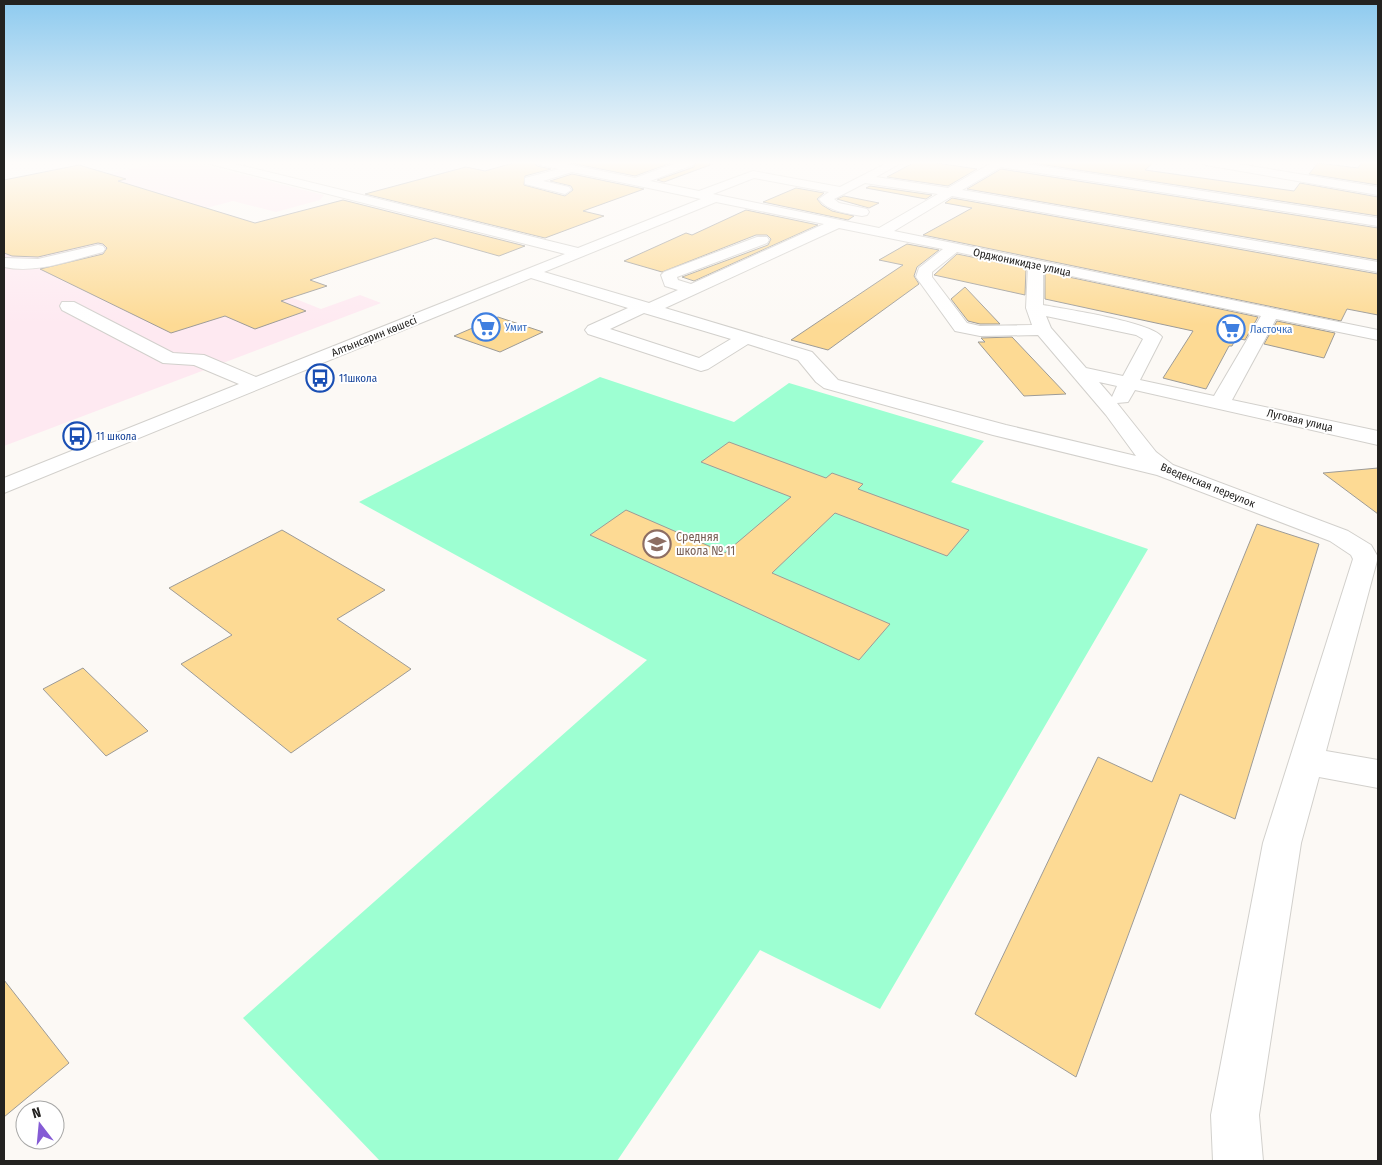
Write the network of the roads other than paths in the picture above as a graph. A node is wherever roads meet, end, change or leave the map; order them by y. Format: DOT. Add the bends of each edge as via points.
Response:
graph roads {
  1 [pos="433,216"];
  2 [pos="664,216"];
  3 [pos="807,216"];
  4 [pos="885,216"];
  5 [pos="908,216"];
  6 [pos="1089,216"];
  7 [pos="1341,216"];
  8 [pos="902,220"];
  9 [pos="1378,222"];
  10 [pos="838,223"];
  11 [pos="882,232"];
  12 [pos="808,237"];
  13 [pos="954,248"];
  14 [pos="98,249"];
  15 [pos="580,253"];
  16 [pos="4,263"];
  17 [pos="1036,266"];
  18 [pos="1378,267"];
  19 [pos="530,273"];
  20 [pos="691,289"];
  21 [pos="68,306"];
  22 [pos="646,308"];
  23 [pos="1034,308"];
  24 [pos="1271,313"];
  25 [pos="1044,330"];
  26 [pos="1378,336"];
  27 [pos="747,338"];
  28 [pos="1079,372"];
  29 [pos="1131,382"];
  30 [pos="256,384"];
  31 [pos="1221,402"];
  32 [pos="1114,410"];
  33 [pos="1378,438"];
  34 [pos="1165,470"];
  35 [pos="4,486"];
  36 [pos="1305,761"];
  37 [pos="1378,774"];
  38 [pos="1238,1161"];
  1 -- 15 [label="street"];
  2 -- 15 [label="street, Алтынсарин көшесі"];
  3 -- 10 [label="street, Орджоникидзе улица"];
  4 -- 8 [label="street"];
  5 -- 8 [label="street"];
  6 -- 18 [label="street"];
  7 -- 9 [label="street"];
  8 -- 11 [label="street"];
  10 -- 11 [label="street, Орджоникидзе улица"];
  10 -- 12 [label="street"];
  11 -- 13 [label="street, Орджоникидзе улица"];
  12 -- 20 [label="street"];
  12 -- 20 [label="street" via="758,240 669,275 671,283"];
  13 -- 17 [label="street, Орджоникидзе улица"];
  13 -- 25 [label="street" via="924,271 924,277 962,327 980,331"];
  14 -- 16 [label="street" via="43,262"];
  15 -- 19 [label="street, Алтынсарин көшесі"];
  17 -- 23 [label="street, Введенская переулок"];
  17 -- 24 [label="street, Орджоникидзе улица"];
  19 -- 22 [label="street"];
  19 -- 30 [label="street, Алтынсарин көшесі"];
  20 -- 22 [label="street"];
  21 -- 30 [label="street" via="170,359 197,359"];
  22 -- 27 [label="street"];
  22 -- 27 [label="street" via="594,330 701,365"];
  23 -- 25 [label="street, Введенская переулок"];
  23 -- 29 [label="street" via="1136,330 1153,337"];
  24 -- 26 [label="street, Орджоникидзе улица"];
  24 -- 31 [label="street"];
  25 -- 28 [label="street, Введенская переулок"];
  27 -- 34 [label="street" via="805,356 822,379 831,384"];
  28 -- 29 [label="street, Луговая улица"];
  28 -- 32 [label="street, Введенская переулок"];
  29 -- 31 [label="street, Луговая улица"];
  29 -- 32 [label="street"];
  30 -- 35 [label="street, Алтынсарин көшесі"];
  31 -- 33 [label="street, Луговая улица"];
  32 -- 34 [label="street, Введенская переулок" via="1148,457"];
  34 -- 36 [label="street, Введенская переулок" via="1339,536 1362,552 1366,559"];
  36 -- 37 [label="street"];
  36 -- 38 [label="street" via="1282,843 1235,1115"];
}
